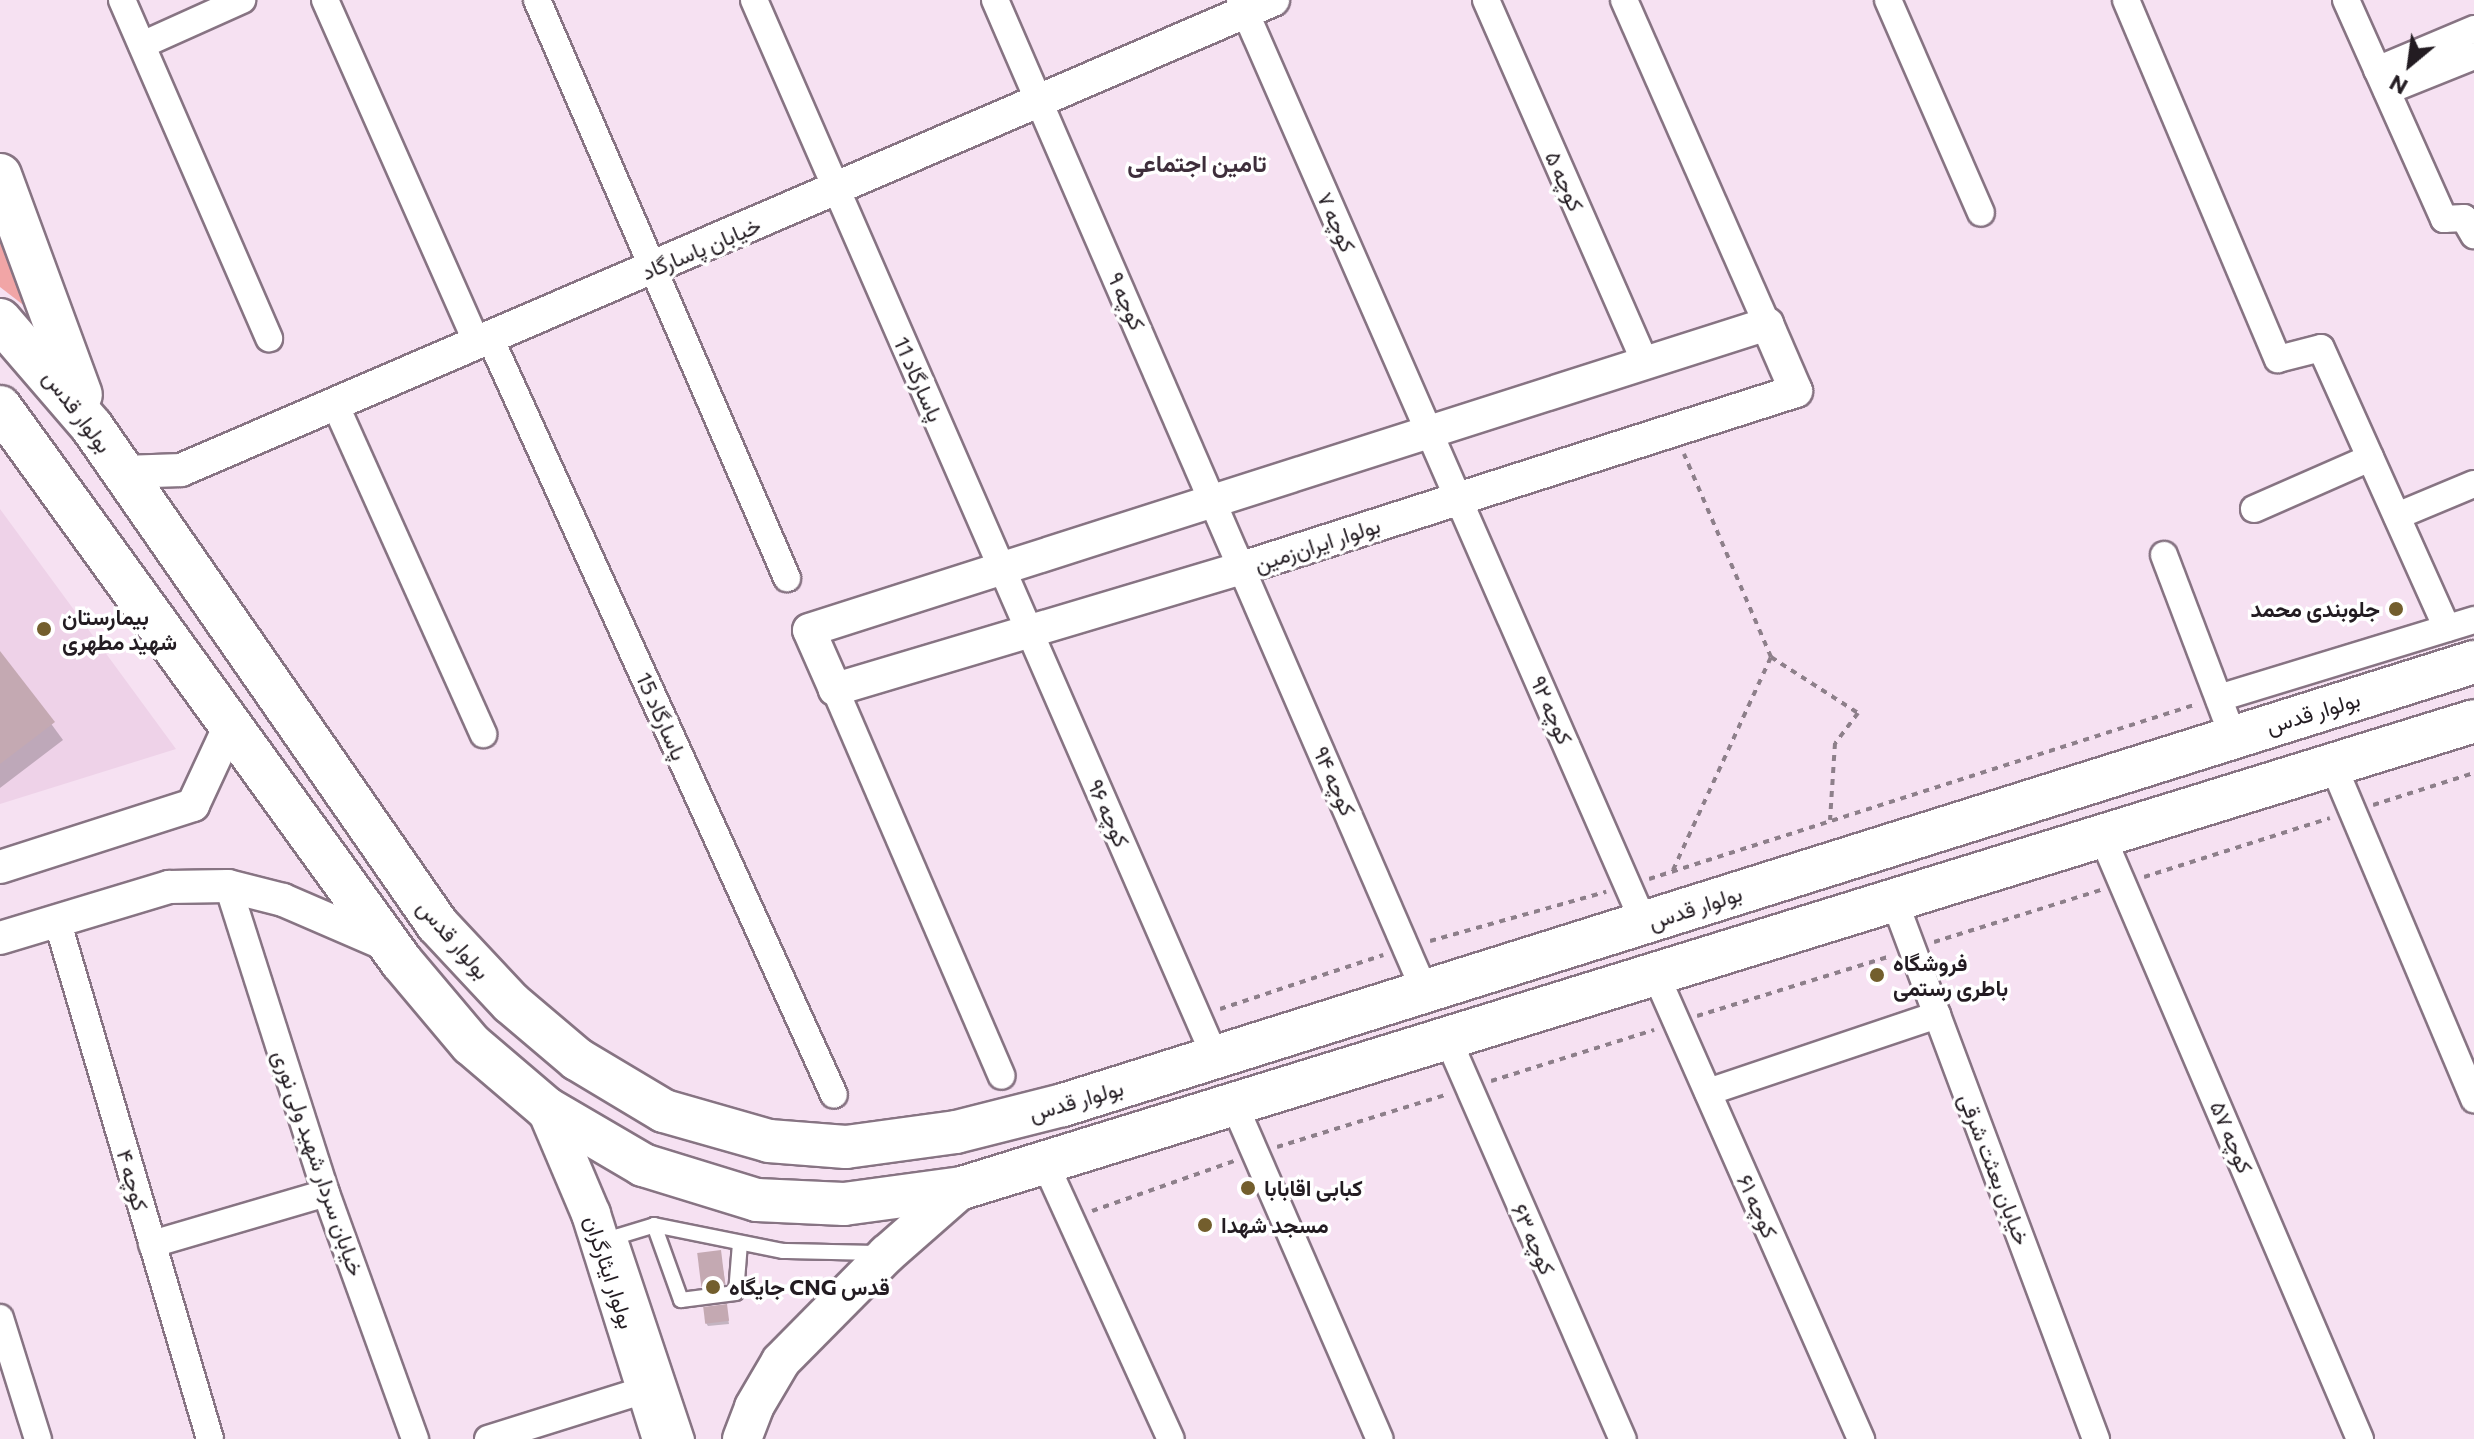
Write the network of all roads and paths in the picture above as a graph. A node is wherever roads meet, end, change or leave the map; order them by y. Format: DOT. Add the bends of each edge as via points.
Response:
graph roads {
  1 [pos="122,0"];
  2 [pos="242,0"];
  3 [pos="325,0"];
  4 [pos="537,0"];
  5 [pos="754,0"];
  6 [pos="995,0"];
  7 [pos="1486,0"];
  8 [pos="1624,0"];
  9 [pos="1888,0"];
  10 [pos="2126,0"];
  11 [pos="2346,0"];
  12 [pos="1253,4"];
  13 [pos="2474,29"];
  14 [pos="142,45"];
  15 [pos="2474,56"];
  16 [pos="2382,80"];
  17 [pos="1040,101"];
  18 [pos="0,175"];
  19 [pos="837,190"];
  20 [pos="1981,213"];
  21 [pos="2474,235"];
  22 [pos="653,268"];
  23 [pos="0,320"];
  24 [pos="1767,324"];
  25 [pos="269,338"];
  26 [pos="483,340"];
  27 [pos="1645,363"];
  28 [pos="335,404"];
  29 [pos="0,407"];
  30 [pos="92,427"];
  31 [pos="1674,430"];
  32 [pos="1429,432"];
  33 [pos="2370,458"];
  34 [pos="124,472"];
  35 [pos="2474,484"];
  36 [pos="1458,498"];
  37 [pos="1214,501"];
  38 [pos="2254,509"];
  39 [pos="2397,516"];
  40 [pos="2164,555"];
  41 [pos="1002,568"];
  42 [pos="1242,568"];
  43 [pos="787,578"];
  44 [pos="2474,620"];
  45 [pos="2447,628"];
  46 [pos="1030,633"];
  47 [pos="1771,657"];
  48 [pos="2474,662"];
  49 [pos="835,689"];
  50 [pos="2219,698"];
  51 [pos="2474,721"];
  52 [pos="231,723"];
  53 [pos="483,734"];
  54 [pos="2233,737"];
  55 [pos="2333,765"];
  56 [pos="2474,773"];
  57 [pos="2353,811"];
  58 [pos="1830,821"];
  59 [pos="2102,836"];
  60 [pos="0,867"];
  61 [pos="1673,871"];
  62 [pos="2124,883"];
  63 [pos="228,886"];
  64 [pos="1894,900"];
  65 [pos="1636,904"];
  66 [pos="57,920"];
  67 [pos="0,938"];
  68 [pos="390,946"];
  69 [pos="1408,947"];
  70 [pos="1912,949"];
  71 [pos="1655,973"];
  72 [pos="1426,994"];
  73 [pos="1937,1015"];
  74 [pos="1198,1016"];
  75 [pos="1677,1022"];
  76 [pos="1447,1037"];
  77 [pos="1216,1059"];
  78 [pos="1002,1076"];
  79 [pos="1468,1088"];
  80 [pos="1708,1092"];
  81 [pos="834,1095"];
  82 [pos="2474,1099"];
  83 [pos="1234,1104"];
  84 [pos="546,1108"];
  85 [pos="1253,1155"];
  86 [pos="1045,1163"];
  87 [pos="962,1188"];
  88 [pos="326,1193"];
  89 [pos="1070,1218"];
  90 [pos="654,1225"];
  91 [pos="740,1243"];
  92 [pos="152,1244"];
  93 [pos="887,1254"];
  94 [pos="0,1318"];
  95 [pos="648,1389"];
  96 [pos="38,1439"];
  97 [pos="210,1439"];
  98 [pos="415,1439"];
  99 [pos="488,1439"];
  100 [pos="662,1439"];
  101 [pos="687,1439"];
  102 [pos="742,1439"];
  103 [pos="1171,1439"];
  104 [pos="1380,1439"];
  105 [pos="1623,1439"];
  106 [pos="1861,1439"];
  107 [pos="2096,1439"];
  108 [pos="2360,1439"];
  1 -- 14 [label="street"];
  2 -- 14 [label="street"];
  3 -- 26 [label="street, پاسارگاد 15"];
  4 -- 22 [label="street"];
  5 -- 19 [label="street"];
  6 -- 17 [label="street, کوچه ۹"];
  7 -- 27 [label="street, کوچه ۵"];
  8 -- 24 [label="street"];
  9 -- 20 [label="street"];
  10 -- 33 [label="street" via="2280,360 2321,348"];
  11 -- 16 [label="street"];
  12 -- 17 [label="street, خیابان پاسارگاد"];
  12 -- 32 [label="street, کوچه ۷"];
  13 -- 16 [label="street"];
  14 -- 25 [label="street"];
  15 -- 16 [label="street"];
  16 -- 21 [label="street" via="2444,219 2464,218"];
  17 -- 19 [label="street, خیابان پاسارگاد"];
  17 -- 37 [label="street, کوچه ۹"];
  18 -- 30 [label="main road"];
  19 -- 22 [label="street, خیابان پاسارگاد"];
  19 -- 41 [label="street, پاسارگاد 11"];
  22 -- 26 [label="street, خیابان پاسارگاد"];
  22 -- 43 [label="street"];
  23 -- 30 [label="main road, بولوار قدس"];
  24 -- 27 [label="street"];
  24 -- 31 [label="street, بولوار ایران‌زمین" via="1796,391"];
  26 -- 28 [label="street, خیابان پاسارگاد"];
  26 -- 81 [label="street, پاسارگاد 15"];
  27 -- 32 [label="street"];
  28 -- 34 [label="street, خیابان پاسارگاد" via="181,470"];
  28 -- 53 [label="street"];
  29 -- 52 [label="main road"];
  30 -- 34 [label="main road, بولوار قدس"];
  31 -- 36 [label="street, بولوار ایران‌زمین"];
  31 -- 47 [label="path"];
  32 -- 36 [label="street, کوچه ۷"];
  32 -- 37 [label="street"];
  33 -- 38 [label="street"];
  33 -- 39 [label="street"];
  34 -- 77 [label="main road, بولوار قدس" via="437,924 511,1003 577,1059 664,1111 769,1141 846,1147 956,1132"];
  35 -- 39 [label="street"];
  36 -- 42 [label="street, بولوار ایران‌زمین"];
  36 -- 65 [label="street, کوچه ۹۲"];
  37 -- 41 [label="street"];
  37 -- 42 [label="street, کوچه ۹"];
  39 -- 45 [label="street"];
  40 -- 50 [label="street"];
  41 -- 46 [label="street, کوچه ۹۶"];
  41 -- 49 [label="street" via="809,630"];
  42 -- 46 [label="street, بولوار ایران‌زمین"];
  42 -- 69 [label="street, کوچه ۹۴"];
  44 -- 45 [label="street"];
  45 -- 50 [label="street"];
  46 -- 49 [label="street, بولوار ایران‌زمین"];
  46 -- 74 [label="street, کوچه ۹۶"];
  47 -- 58 [label="path" via="1858,713 1835,743"];
  47 -- 61 [label="path"];
  48 -- 54 [label="main road, بولوار قدس"];
  49 -- 78 [label="street"];
  50 -- 54 [label="street"];
  50 -- 58 [label="path"];
  51 -- 55 [label="main road"];
  52 -- 60 [label="street" via="193,805"];
  52 -- 68 [label="main road"];
  54 -- 65 [label="main road, بولوار قدس"];
  55 -- 57 [label="street"];
  55 -- 59 [label="main road"];
  56 -- 57 [label="path"];
  57 -- 62 [label="path"];
  57 -- 82 [label="street"];
  58 -- 61 [label="path"];
  59 -- 62 [label="street, کوچه ۵۷"];
  59 -- 64 [label="main road"];
  61 -- 65 [label="path"];
  62 -- 70 [label="path"];
  62 -- 108 [label="street, کوچه ۵۷"];
  63 -- 66 [label="street" via="169,887"];
  63 -- 68 [label="street" via="283,900"];
  63 -- 88 [label="street, خیابان سردار شهید ولی نوری"];
  64 -- 70 [label="street, خیابان بعثت شرقی"];
  64 -- 71 [label="main road"];
  65 -- 69 [label="path"];
  65 -- 72 [label="main road, بولوار قدس"];
  66 -- 67 [label="street"];
  66 -- 92 [label="street, کوچه ۴"];
  68 -- 84 [label="main road" via="471,1044"];
  69 -- 72 [label="street, کوچه ۹۴"];
  69 -- 74 [label="path"];
  70 -- 73 [label="street, خیابان بعثت شرقی"];
  70 -- 75 [label="path"];
  71 -- 75 [label="street, کوچه ۶۱"];
  71 -- 76 [label="main road"];
  72 -- 77 [label="main road, بولوار قدس"];
  73 -- 80 [label="street"];
  73 -- 107 [label="street, خیابان بعثت شرقی"];
  74 -- 77 [label="street, کوچه ۹۶"];
  75 -- 79 [label="path"];
  75 -- 80 [label="street, کوچه ۶۱"];
  76 -- 79 [label="street, کوچه ۶۳"];
  76 -- 83 [label="main road"];
  79 -- 85 [label="path"];
  79 -- 105 [label="street, کوچه ۶۳"];
  80 -- 106 [label="street, کوچه ۶۱"];
  83 -- 85 [label="street"];
  83 -- 86 [label="main road"];
  84 -- 87 [label="main road" via="643,1165 757,1200 844,1204"];
  84 -- 95 [label="main road, بولوار ایثارگران" via="591,1214"];
  85 -- 89 [label="path"];
  85 -- 104 [label="street"];
  86 -- 87 [label="main road"];
  86 -- 89 [label="street"];
  87 -- 93 [label="main road"];
  88 -- 92 [label="street"];
  88 -- 98 [label="street, خیابان سردار شهید ولی نوری"];
  89 -- 103 [label="street"];
  90 -- 91 [label="lane"];
  90 -- 91 [label="lane" via="681,1300 736,1293"];
  90 -- 101 [label="lane" via="619,1236"];
  91 -- 93 [label="lane" via="783,1251"];
  92 -- 97 [label="street, کوچه ۴"];
  93 -- 102 [label="main road" via="781,1361"];
  94 -- 96 [label="street"];
  95 -- 99 [label="street"];
  95 -- 100 [label="main road, بولوار ایثارگران"];
}
